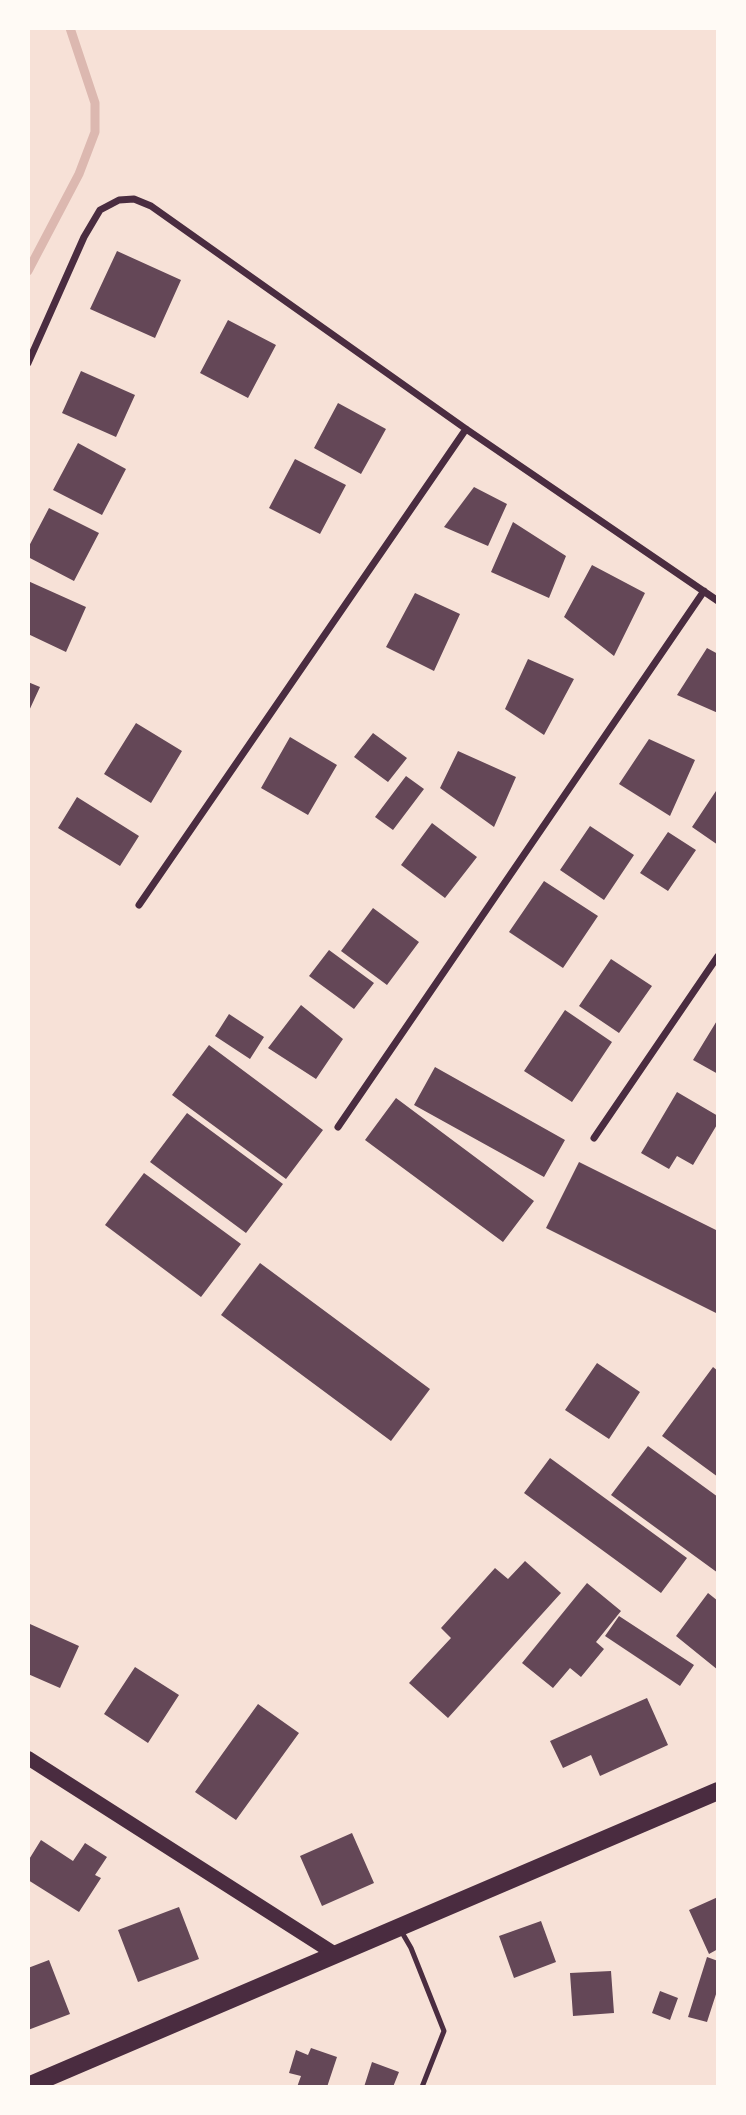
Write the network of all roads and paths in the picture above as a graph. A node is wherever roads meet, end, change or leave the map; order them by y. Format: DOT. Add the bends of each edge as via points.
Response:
graph roads {
  1 [pos="28,363"];
  2 [pos="466,429"];
  3 [pos="704,592"];
  4 [pos="718,601"];
  5 [pos="139,905"];
  6 [pos="718,956"];
  7 [pos="338,1127"];
  8 [pos="594,1138"];
  9 [pos="28,1758"];
  10 [pos="718,1791"];
  11 [pos="399,1927"];
  12 [pos="335,1954"];
  13 [pos="28,2086"];
  14 [pos="422,2087"];
  1 -- 2 [label="street" via="100,210 118,200 134,199 151,206"];
  2 -- 3 [label="street"];
  2 -- 5 [label="street"];
  3 -- 4 [label="street"];
  3 -- 7 [label="street"];
  6 -- 8 [label="street"];
  9 -- 12 [label="main road"];
  10 -- 11 [label="main road"];
  11 -- 12 [label="main road"];
  11 -- 14 [label="lane" via="444,2031"];
  12 -- 13 [label="main road"];
}
